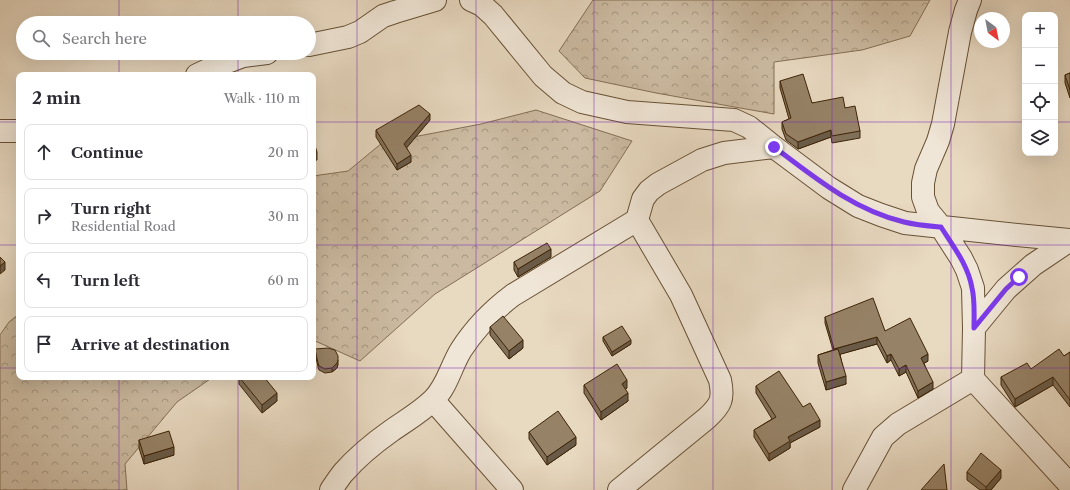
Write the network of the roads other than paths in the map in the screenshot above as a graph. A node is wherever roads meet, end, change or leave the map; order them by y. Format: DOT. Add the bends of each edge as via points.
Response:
graph roads {
  1 [pos="435,0"];
  2 [pos="471,0"];
  3 [pos="970,0"];
  4 [pos="316,44"];
  5 [pos="232,60"];
  6 [pos="203,72"];
  7 [pos="774,147"];
  8 [pos="637,220"];
  9 [pos="941,227"];
  10 [pos="1070,240"];
  11 [pos="974,328"];
  12 [pos="973,379"];
  13 [pos="433,400"];
  14 [pos="1068,486"];
  15 [pos="331,490"];
  16 [pos="512,490"];
  17 [pos="619,490"];
  18 [pos="854,490"];
  1 -- 4 [label="street" via="383,16 348,37"];
  2 -- 7 [label="street" via="482,5 493,15 543,76 563,93 582,102 627,112 734,120 749,127"];
  3 -- 9 [label="street" via="960,32 943,124 922,183 928,211"];
  5 -- 6 [label="street"];
  7 -- 8 [label="street" via="724,153 702,160 649,191 643,199"];
  7 -- 9 [label="street" via="858,206 905,223"];
  8 -- 13 [label="street" via="500,305 486,318 461,350 441,391"];
  8 -- 17 [label="street" via="681,295 723,391 716,410"];
  9 -- 10 [label="street"];
  9 -- 11 [label="street" via="967,270 972,288"];
  10 -- 11 [label="street" via="1033,265 1010,285"];
  11 -- 12 [label="street"];
  12 -- 14 [label="street"];
  12 -- 18 [label="street" via="898,424 883,437"];
  13 -- 15 [label="street" via="363,453 343,473"];
  13 -- 16 [label="street"];
}
